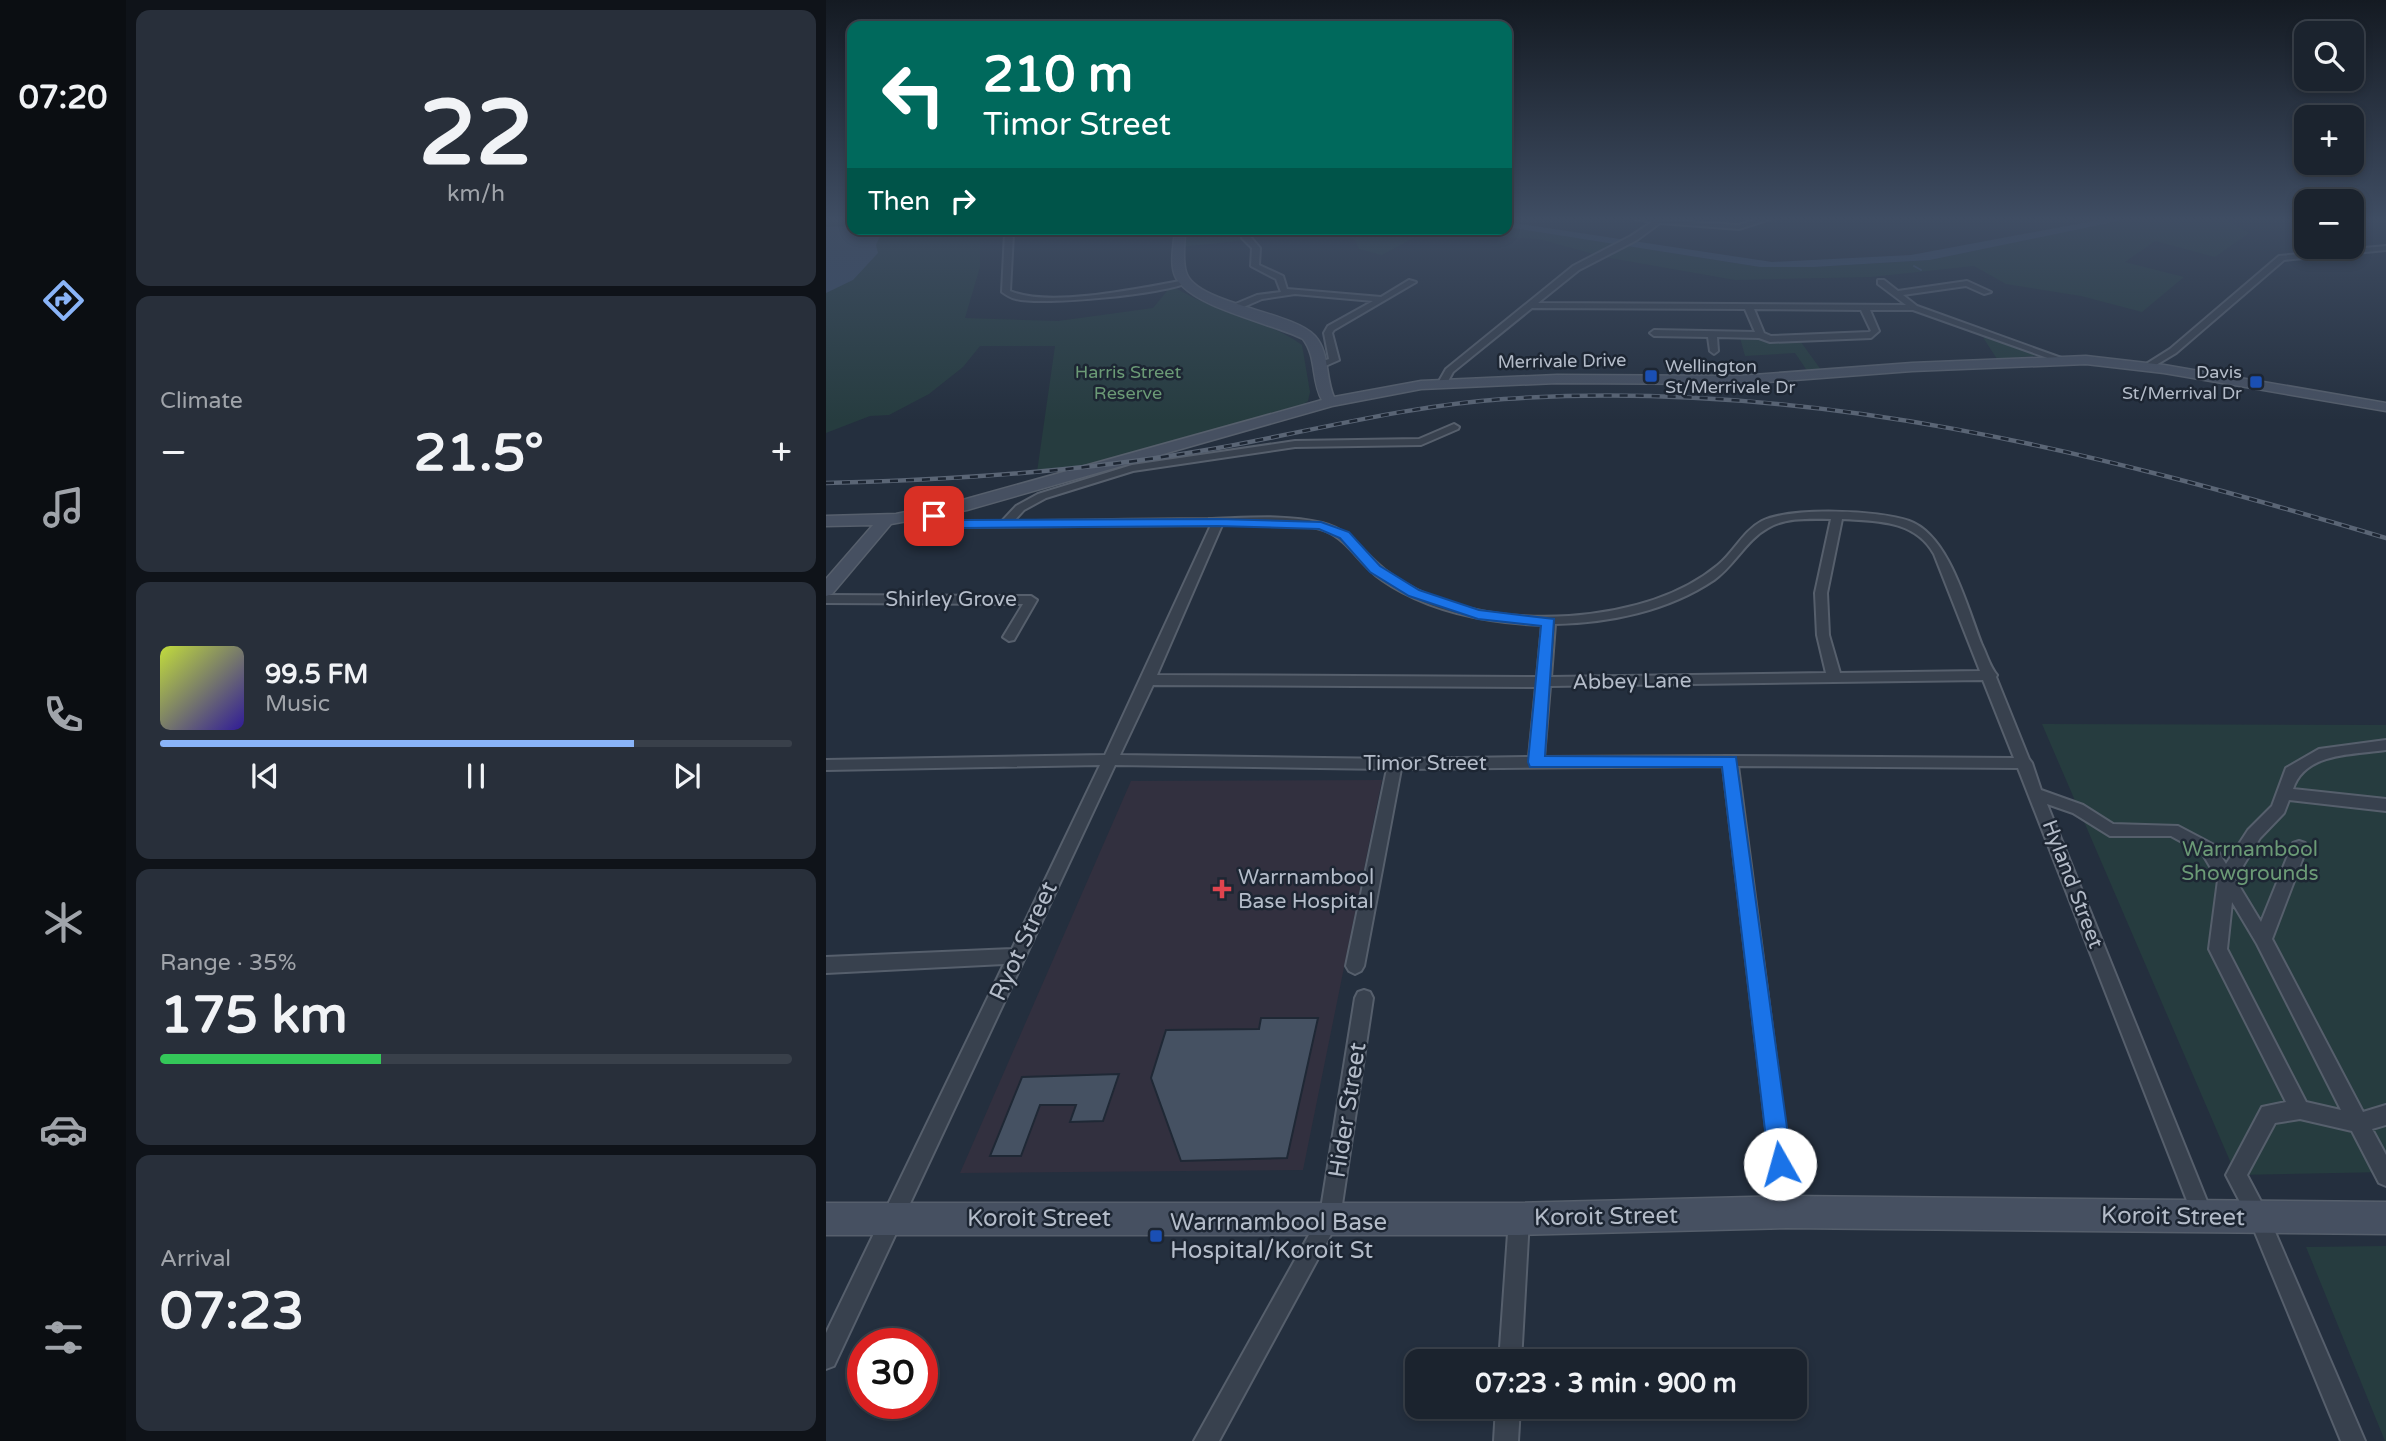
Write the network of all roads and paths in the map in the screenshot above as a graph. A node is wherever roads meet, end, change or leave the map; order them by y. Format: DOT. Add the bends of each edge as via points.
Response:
graph roads {
  1 [pos="1006,286"];
  2 [pos="1155,286"];
  3 [pos="1192,286"];
  4 [pos="1281,286"];
  5 [pos="1404,286"];
  6 [pos="1553,286"];
  7 [pos="1886,286"];
  8 [pos="1946,286"];
  9 [pos="1974,286"];
  10 [pos="2249,286"];
  11 [pos="1987,292"];
  12 [pos="1298,293"];
  13 [pos="1895,294"];
  14 [pos="1254,299"];
  15 [pos="1381,299"];
  16 [pos="1530,305"];
  17 [pos="1748,306"];
  18 [pos="1236,307"];
  19 [pos="1864,307"];
  20 [pos="1914,308"];
  21 [pos="1654,333"];
  22 [pos="1712,334"];
  23 [pos="1760,335"];
  24 [pos="1714,351"];
  25 [pos="2172,351"];
  26 [pos="2062,360"];
  27 [pos="1320,365"];
  28 [pos="2148,366"];
  29 [pos="2164,369"];
  30 [pos="1443,383"];
  31 [pos="1330,402"];
  32 [pos="2386,407"];
  33 [pos="1454,426"];
  34 [pos="961,506"];
  35 [pos="935,512"];
  36 [pos="1837,518"];
  37 [pos="886,520"];
  38 [pos="826,521"];
  39 [pos="1218,522"];
  40 [pos="979,524"];
  41 [pos="1006,524"];
  42 [pos="826,590"];
  43 [pos="826,599"];
  44 [pos="1549,622"];
  45 [pos="1009,638"];
  46 [pos="1990,675"];
  47 [pos="1834,677"];
  48 [pos="1147,680"];
  49 [pos="1544,682"];
  50 [pos="2386,745"];
  51 [pos="1108,760"];
  52 [pos="1730,761"];
  53 [pos="1536,762"];
  54 [pos="2025,763"];
  55 [pos="1395,764"];
  56 [pos="826,765"];
  57 [pos="2284,794"];
  58 [pos="2038,795"];
  59 [pos="2386,805"];
  60 [pos="2299,847"];
  61 [pos="2227,875"];
  62 [pos="2263,939"];
  63 [pos="1016,956"];
  64 [pos="826,965"];
  65 [pos="1355,966"];
  66 [pos="1364,998"];
  67 [pos="2300,1110"];
  68 [pos="2386,1115"];
  69 [pos="2358,1122"];
  70 [pos="2386,1177"];
  71 [pos="1786,1212"];
  72 [pos="2203,1216"];
  73 [pos="894,1217"];
  74 [pos="1330,1218"];
  75 [pos="2259,1218"];
  76 [pos="826,1219"];
  77 [pos="1519,1219"];
  78 [pos="2386,1219"];
  79 [pos="1511,1349"];
  80 [pos="826,1359"];
  81 [pos="1507,1419"];
  82 [pos="1206,1441"];
  83 [pos="1506,1441"];
  84 [pos="2353,1441"];
  1 -- 2 [label="street" via="1006,292 1025,300"];
  3 -- 18 [label="street"];
  4 -- 12 [label="street"];
  4 -- 14 [label="street"];
  5 -- 15 [label="street"];
  6 -- 16 [label="street"];
  7 -- 13 [label="street"];
  8 -- 13 [label="street"];
  9 -- 11 [label="street"];
  10 -- 25 [label="street"];
  12 -- 14 [label="street"];
  12 -- 15 [label="street"];
  13 -- 20 [label="street"];
  14 -- 18 [label="street"];
  15 -- 27 [label="street" via="1330,329 1334,360"];
  16 -- 17 [label="street"];
  16 -- 30 [label="street" via="1449,371"];
  17 -- 19 [label="street"];
  17 -- 23 [label="street"];
  18 -- 27 [label="street" via="1308,336"];
  19 -- 20 [label="street"];
  19 -- 23 [label="street" via="1875,331 1871,335 1770,339"];
  20 -- 26 [label="street"];
  21 -- 22 [label="street"];
  22 -- 23 [label="street"];
  22 -- 24 [label="street"];
  25 -- 28 [label="street"];
  25 -- 29 [label="street"];
  26 -- 28 [label="street, Merrivale Drive"];
  26 -- 30 [label="street, Merrivale Drive" via="1740,380"];
  27 -- 31 [label="street" via="1322,386"];
  28 -- 29 [label="street, Merrivale Drive"];
  29 -- 32 [label="street, Merrivale Drive"];
  30 -- 31 [label="street, Merrivale Drive"];
  31 -- 34 [label="street, Merrivale Drive"];
  33 -- 41 [label="street" via="1421,442 1295,444 1132,468 1042,496 1020,508"];
  34 -- 35 [label="street, Merrivale Drive"];
  34 -- 40 [label="street" via="965,520"];
  35 -- 37 [label="street, Merrivale Drive"];
  35 -- 40 [label="street" via="935,518 945,523"];
  36 -- 44 [label="street" via="1774,520 1749,537 1723,567 1680,593 1629,611"];
  36 -- 46 [label="street, Hyland Street" via="1901,522 1917,530 1940,554"];
  36 -- 47 [label="street" via="1821,593 1823,635"];
  37 -- 38 [label="street, Merrivale Drive"];
  37 -- 42 [label="street"];
  39 -- 41 [label="street"];
  39 -- 44 [label="street" via="1329,528 1344,535 1375,569 1414,593 1478,614"];
  39 -- 48 [label="street, Ryot Street"];
  40 -- 41 [label="street"];
  43 -- 45 [label="street, Shirley Grove" via="1031,600"];
  44 -- 49 [label="street"];
  46 -- 47 [label="street, Abbey Lane"];
  46 -- 54 [label="street, Hyland Street"];
  47 -- 49 [label="street, Abbey Lane"];
  48 -- 49 [label="street, Abbey Lane"];
  48 -- 51 [label="street, Ryot Street"];
  49 -- 53 [label="street"];
  50 -- 57 [label="street" via="2319,754 2291,772"];
  51 -- 55 [label="street, Timor Street"];
  51 -- 56 [label="street, Timor Street"];
  51 -- 63 [label="street, Ryot Street"];
  52 -- 53 [label="street, Timor Street"];
  52 -- 54 [label="street, Timor Street"];
  52 -- 71 [label="street"];
  53 -- 55 [label="street, Timor Street"];
  54 -- 58 [label="street, Hyland Street"];
  55 -- 65 [label="street"];
  57 -- 59 [label="street"];
  57 -- 61 [label="street" via="2279,810 2254,834"];
  58 -- 61 [label="street" via="2078,809 2110,831 2173,830 2208,849"];
  58 -- 72 [label="street, Hyland Street"];
  60 -- 62 [label="street"];
  61 -- 62 [label="street"];
  61 -- 67 [label="street" via="2218,949"];
  62 -- 69 [label="street"];
  63 -- 64 [label="street"];
  63 -- 73 [label="street, Ryot Street"];
  66 -- 74 [label="street, Hider Street"];
  67 -- 69 [label="street"];
  67 -- 75 [label="street" via="2269,1114 2236,1175"];
  68 -- 69 [label="street"];
  69 -- 70 [label="street"];
  71 -- 72 [label="street, Koroit Street"];
  71 -- 77 [label="street, Koroit Street"];
  72 -- 75 [label="street, Koroit Street"];
  73 -- 74 [label="street, Koroit Street"];
  73 -- 76 [label="street, Koroit Street"];
  73 -- 80 [label="street, Ryot Street"];
  74 -- 77 [label="street, Koroit Street"];
  74 -- 82 [label="street, Hider Street"];
  75 -- 78 [label="street, Koroit Street"];
  75 -- 84 [label="street"];
  77 -- 79 [label="street"];
  81 -- 83 [label="street"];
}
